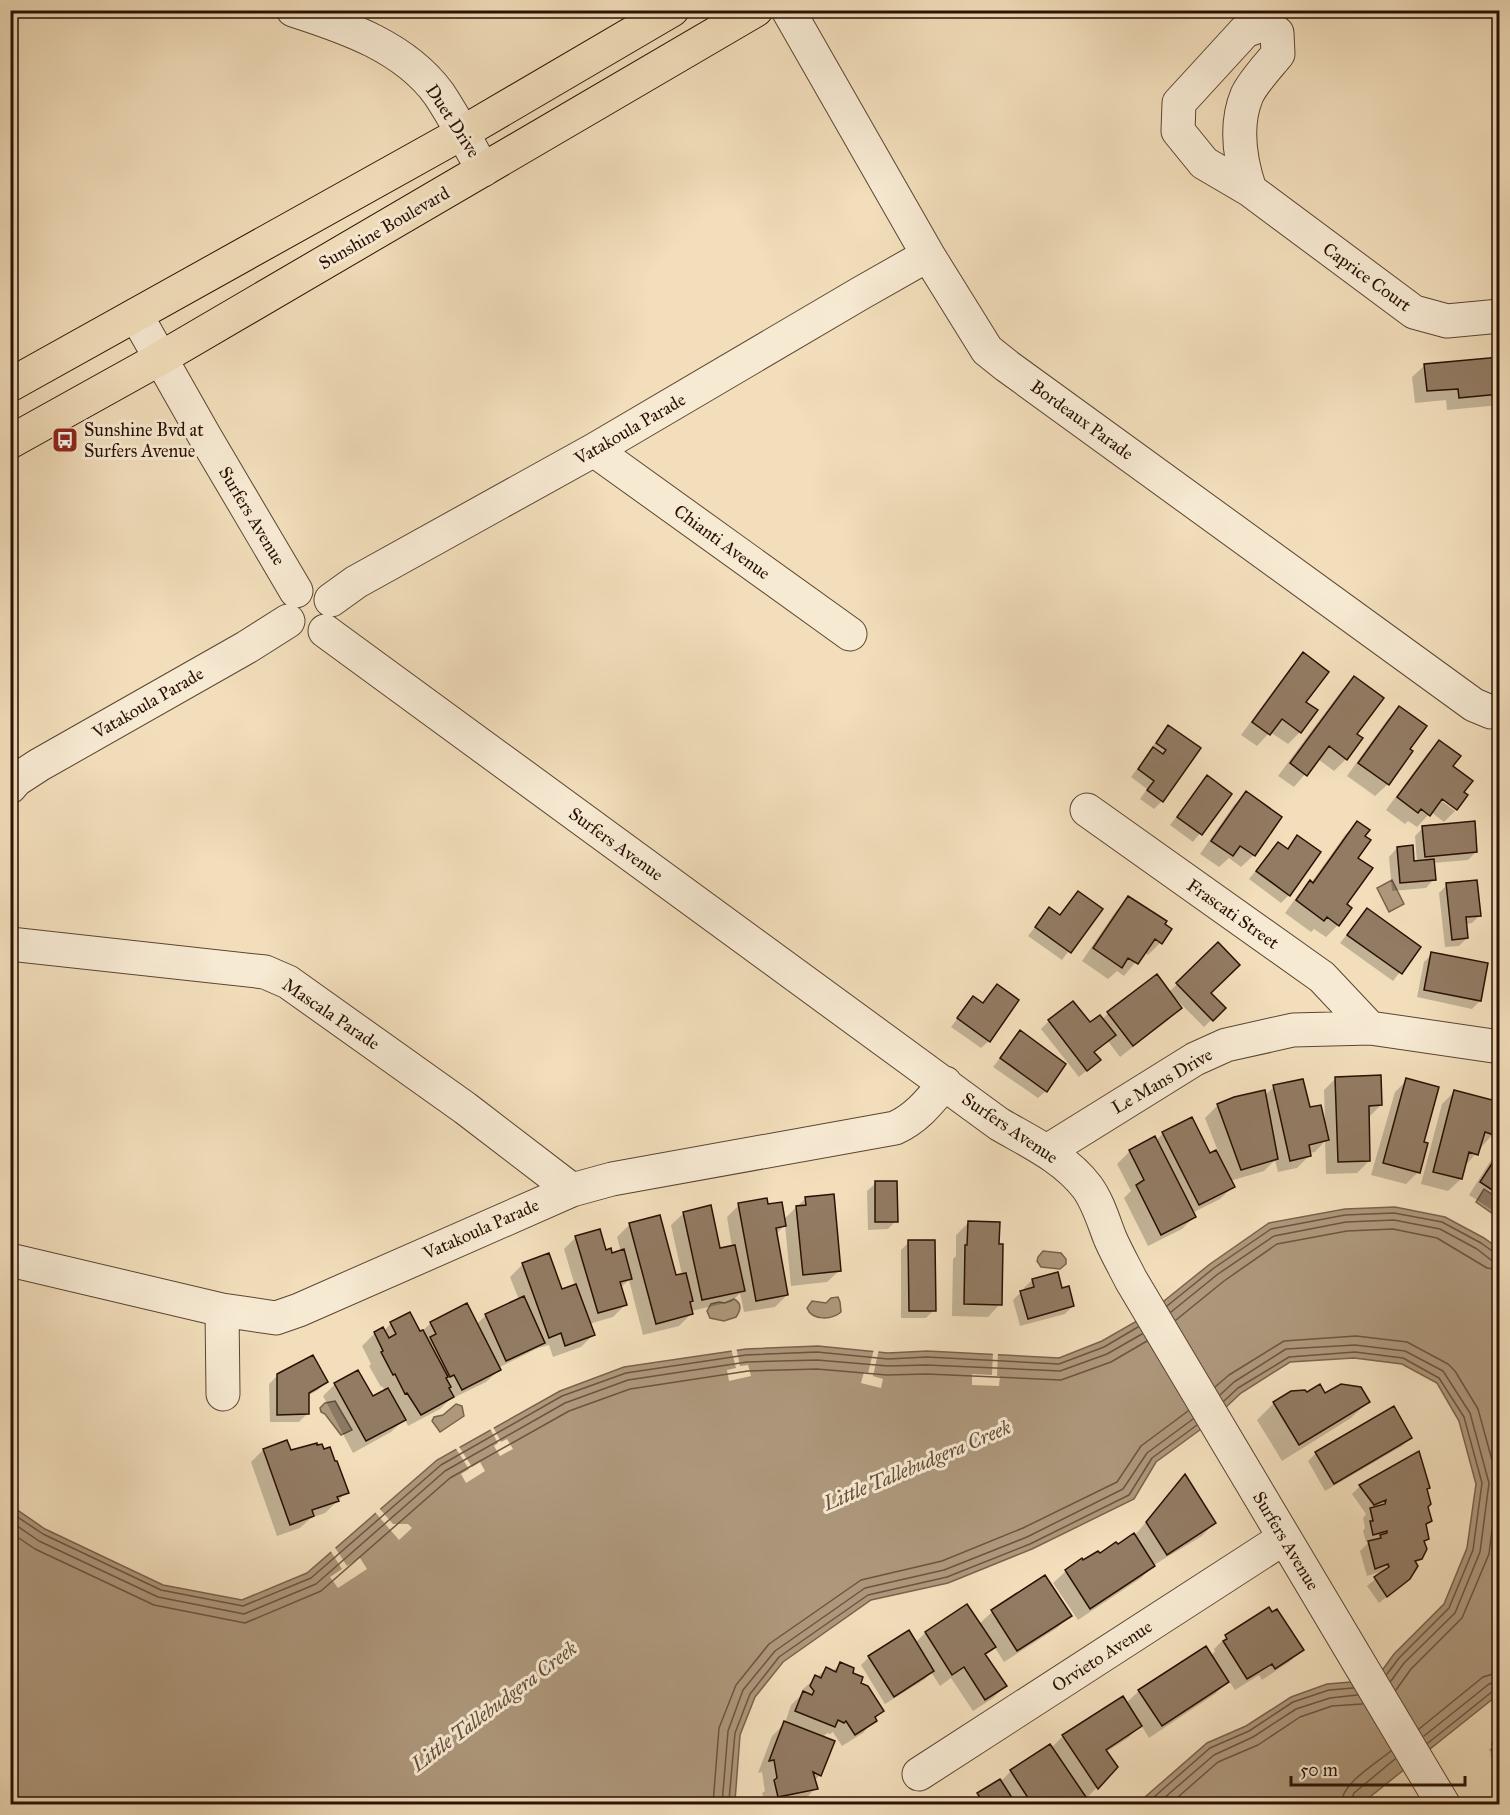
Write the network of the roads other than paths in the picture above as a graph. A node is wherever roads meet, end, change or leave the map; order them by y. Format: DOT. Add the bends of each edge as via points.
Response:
graph roads {
  1 [pos="293,10"];
  2 [pos="672,10"];
  3 [pos="756,10"];
  4 [pos="788,10"];
  5 [pos="462,133"];
  6 [pos="483,170"];
  7 [pos="1250,190"];
  8 [pos="928,255"];
  9 [pos="136,315"];
  10 [pos="1500,316"];
  11 [pos="160,358"];
  12 [pos="10,385"];
  13 [pos="10,442"];
  14 [pos="594,450"];
  15 [pos="331,600"];
  16 [pos="292,606"];
  17 [pos="325,631"];
  18 [pos="850,634"];
  19 [pos="1500,712"];
  20 [pos="10,787"];
  21 [pos="1087,810"];
  22 [pos="10,944"];
  23 [pos="1370,1028"];
  24 [pos="1500,1047"];
  25 [pos="945,1083"];
  26 [pos="1047,1151"];
  27 [pos="572,1190"];
  28 [pos="10,1260"];
  29 [pos="222,1310"];
  30 [pos="223,1394"];
  31 [pos="1284,1538"];
  32 [pos="919,1774"];
  33 [pos="1443,1804"];
  1 -- 5 [label="street, Duet Drive" via="402,56 438,93"];
  2 -- 5 [label="main road"];
  3 -- 6 [label="main road, Sunshine Boulevard"];
  4 -- 8 [label="street, Bordeaux Parade"];
  5 -- 6 [label="street, Duet Drive"];
  5 -- 9 [label="main road"];
  6 -- 11 [label="main road, Sunshine Boulevard"];
  7 -- 7 [label="street, Caprice Court" via="1204,163 1178,131 1179,103 1245,31 1264,24 1277,33 1278,54 1247,93 1239,126 1241,165"];
  7 -- 10 [label="street, Caprice Court" via="1414,312 1447,321"];
  8 -- 14 [label="street, Vatakoula Parade"];
  8 -- 19 [label="street, Bordeaux Parade" via="987,350 1007,366 1474,705"];
  9 -- 11 [label="street, Surfers Avenue"];
  9 -- 12 [label="main road"];
  11 -- 13 [label="main road, Sunshine Boulevard"];
  11 -- 16 [label="street, Surfers Avenue"];
  14 -- 15 [label="street, Vatakoula Parade" via="356,582"];
  14 -- 18 [label="street, Chianti Avenue"];
  15 -- 16 [label="street" via="320,589 304,588"];
  15 -- 17 [label="street" via="335,611"];
  16 -- 17 [label="street" via="292,628 301,634"];
  16 -- 20 [label="street, Vatakoula Parade" via="247,647 39,765"];
  17 -- 25 [label="street, Surfers Avenue"];
  21 -- 23 [label="street, Frascati Street" via="1322,977"];
  22 -- 27 [label="street, Mascala Parade" via="264,972 288,982"];
  23 -- 24 [label="street, Le Mans Drive"];
  23 -- 26 [label="street, Le Mans Drive" via="1293,1030 1226,1045 1195,1059"];
  25 -- 26 [label="street, Surfers Avenue" via="999,1124"];
  25 -- 27 [label="street, Vatakoula Parade" via="919,1113 895,1128 612,1179"];
  26 -- 31 [label="street, Surfers Avenue" via="1086,1185 1131,1280"];
  27 -- 29 [label="street, Vatakoula Parade" via="276,1318"];
  28 -- 29 [label="street, Vatakoula Parade"];
  29 -- 30 [label="street"];
  31 -- 32 [label="street, Orvieto Avenue"];
  31 -- 33 [label="street, Surfers Avenue"];
}
